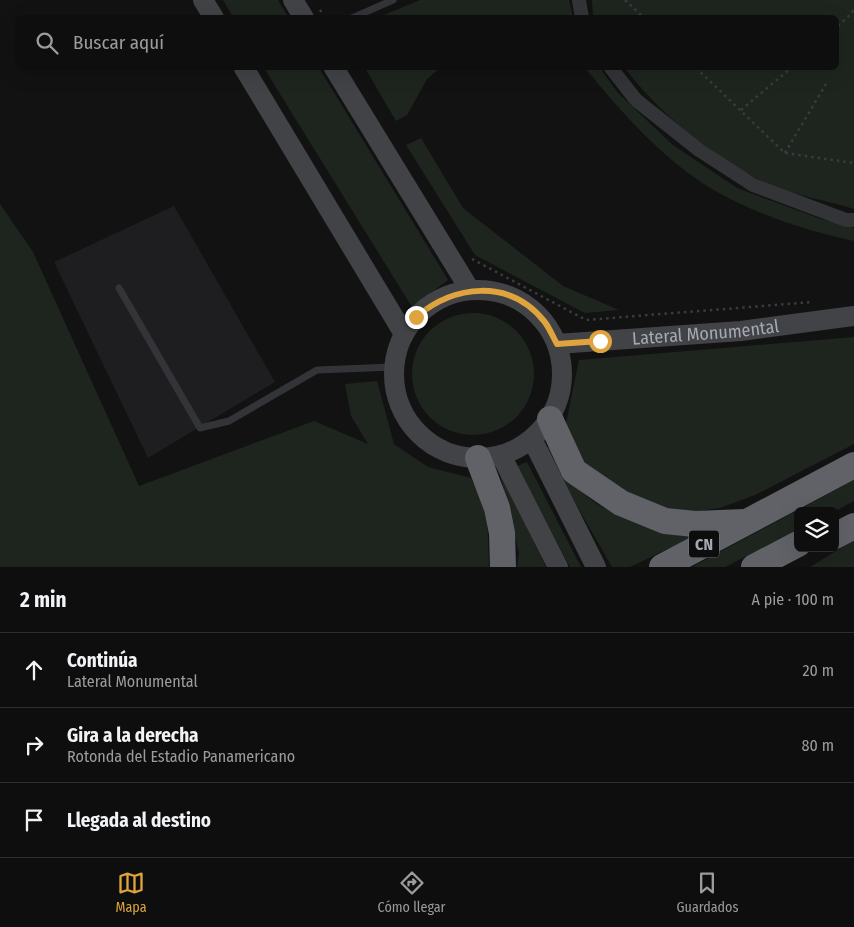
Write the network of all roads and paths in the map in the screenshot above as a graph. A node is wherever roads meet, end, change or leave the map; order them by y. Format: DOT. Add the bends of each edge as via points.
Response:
graph roads {
  1 [pos="203,0"];
  2 [pos="293,0"];
  3 [pos="393,0"];
  4 [pos="579,0"];
  5 [pos="625,0"];
  6 [pos="854,8"];
  7 [pos="212,15"];
  8 [pos="302,15"];
  9 [pos="359,15"];
  10 [pos="582,15"];
  11 [pos="641,15"];
  12 [pos="839,25"];
  13 [pos="245,70"];
  14 [pos="335,70"];
  15 [pos="613,70"];
  16 [pos="698,70"];
  17 [pos="789,70"];
  18 [pos="826,84"];
  19 [pos="741,110"];
  20 [pos="785,153"];
  21 [pos="854,163"];
  22 [pos="854,220"];
  23 [pos="468,252"];
  24 [pos="119,288"];
  25 [pos="470,290"];
  26 [pos="814,302"];
  27 [pos="854,316"];
  28 [pos="404,334"];
  29 [pos="557,344"];
  30 [pos="394,367"];
  31 [pos="550,419"];
  32 [pos="532,439"];
  33 [pos="490,457"];
  34 [pos="854,465"];
  35 [pos="854,514"];
  36 [pos="745,522"];
  37 [pos="839,522"];
  38 [pos="854,526"];
  39 [pos="839,534"];
  40 [pos="794,546"];
  41 [pos="808,552"];
  42 [pos="503,567"];
  43 [pos="558,567"];
  44 [pos="596,567"];
  45 [pos="662,567"];
  46 [pos="754,567"];
  47 [pos="784,567"];
  1 -- 7 [label="street"];
  2 -- 8 [label="street"];
  3 -- 9 [label="lane"];
  4 -- 10 [label="street"];
  5 -- 11 [label="path"];
  6 -- 12 [label="path"];
  13 -- 28 [label="street"];
  14 -- 25 [label="street"];
  15 -- 22 [label="street" via="636,100 699,150 753,185 846,220"];
  16 -- 19 [label="path"];
  17 -- 19 [label="path"];
  18 -- 20 [label="path"];
  19 -- 20 [label="path"];
  20 -- 21 [label="path"];
  23 -- 26 [label="path" via="474,261 586,320"];
  24 -- 30 [label="lane" via="200,428 229,421 317,370"];
  25 -- 28 [label="street" via="432,304 416,317"];
  25 -- 29 [label="street" via="497,292 523,303 544,321"];
  27 -- 29 [label="street, Lateral Monumental" via="741,331"];
  28 -- 30 [label="street"];
  29 -- 31 [label="street" via="563,369 560,395"];
  30 -- 33 [label="street" via="396,395 407,420 426,440 451,454"];
  31 -- 32 [label="street"];
  31 -- 36 [label="highway" via="574,470 621,503 664,521 695,524"];
  32 -- 33 [label="street"];
  32 -- 44 [label="street"];
  33 -- 42 [label="highway"];
  33 -- 43 [label="street"];
  34 -- 36 [label="highway, CN"];
  35 -- 37 [label="highway"];
  36 -- 45 [label="highway, CN"];
  38 -- 39 [label="highway"];
  40 -- 46 [label="highway"];
  41 -- 47 [label="highway"];
}
